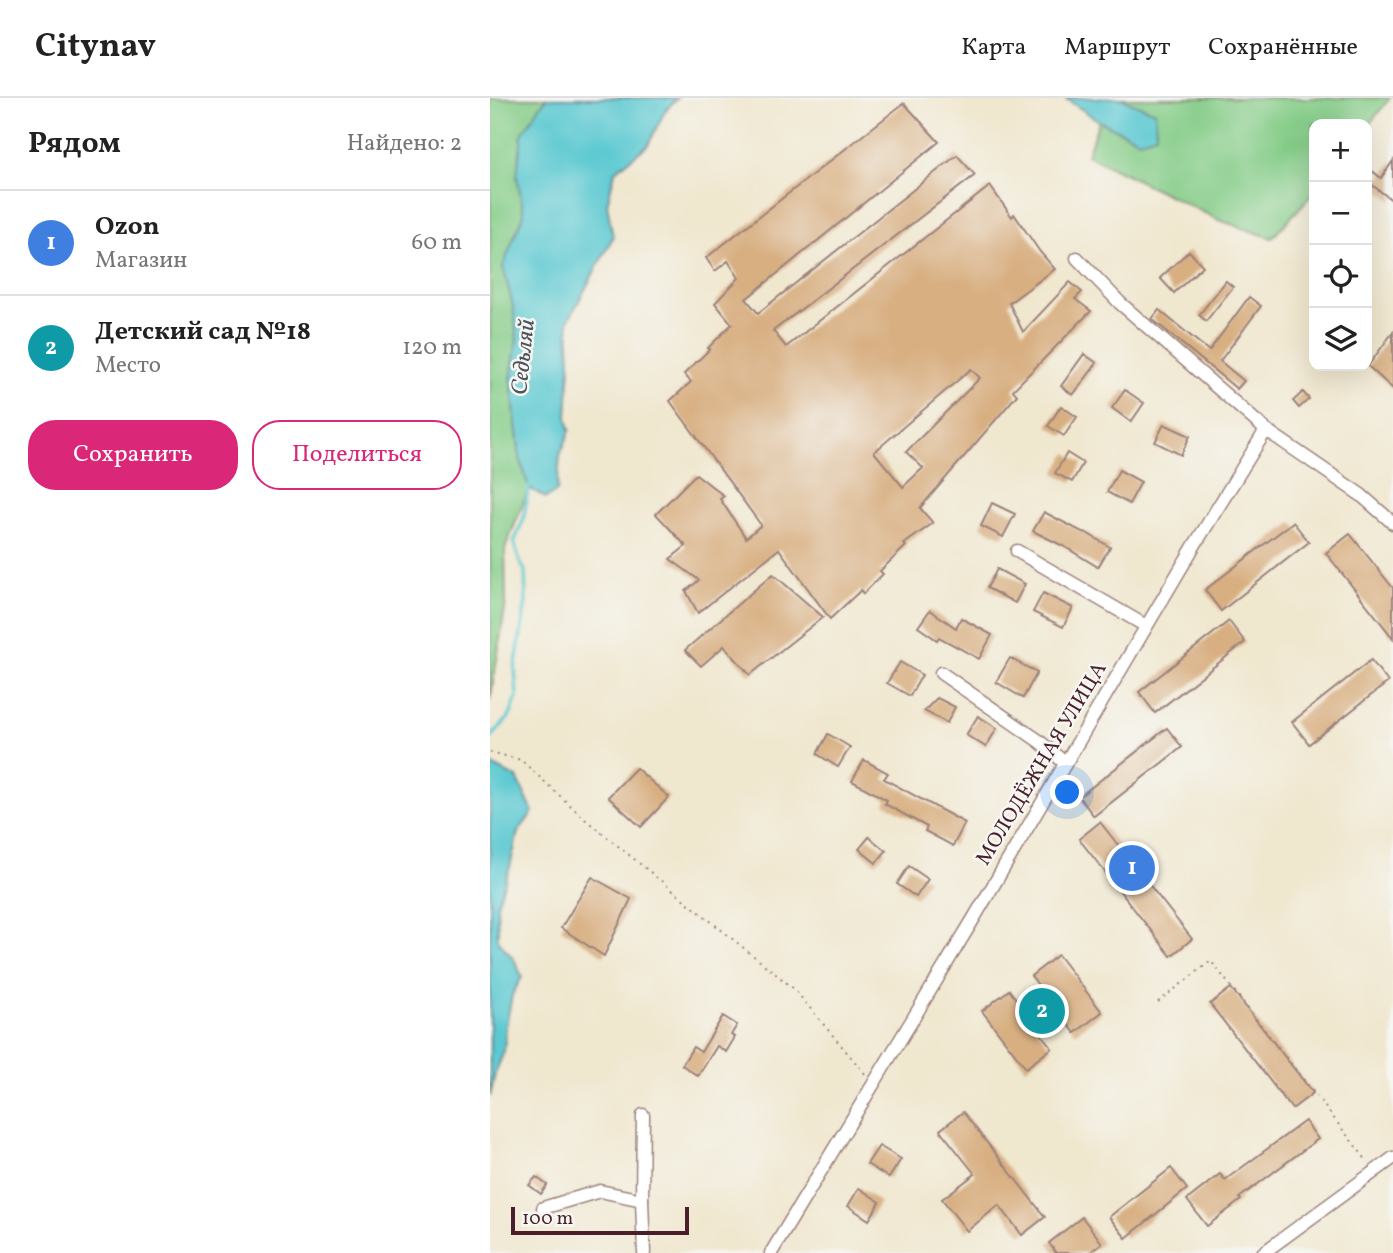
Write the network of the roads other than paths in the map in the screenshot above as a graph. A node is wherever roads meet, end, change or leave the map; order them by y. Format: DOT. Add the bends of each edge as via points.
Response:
graph roads {
  1 [pos="1077,258"];
  2 [pos="1266,430"];
  3 [pos="1393,523"];
  4 [pos="1017,551"];
  5 [pos="1146,626"];
  6 [pos="941,674"];
  7 [pos="1065,763"];
  8 [pos="643,1115"];
  9 [pos="1393,1158"];
  10 [pos="642,1199"];
  11 [pos="543,1208"];
  12 [pos="644,1253"];
  13 [pos="771,1253"];
  14 [pos="1262,1253"];
  1 -- 2 [label="street" via="1120,303"];
  2 -- 3 [label="street" via="1361,495"];
  2 -- 5 [label="street, МОЛОДЁЖНАЯ УЛИЦА"];
  4 -- 5 [label="street"];
  5 -- 7 [label="street, МОЛОДЁЖНАЯ УЛИЦА"];
  6 -- 7 [label="street"];
  7 -- 13 [label="street, МОЛОДЁЖНАЯ УЛИЦА"];
  8 -- 10 [label="street"];
  9 -- 14 [label="street"];
  10 -- 11 [label="street" via="600,1191"];
  10 -- 12 [label="street"];
}
